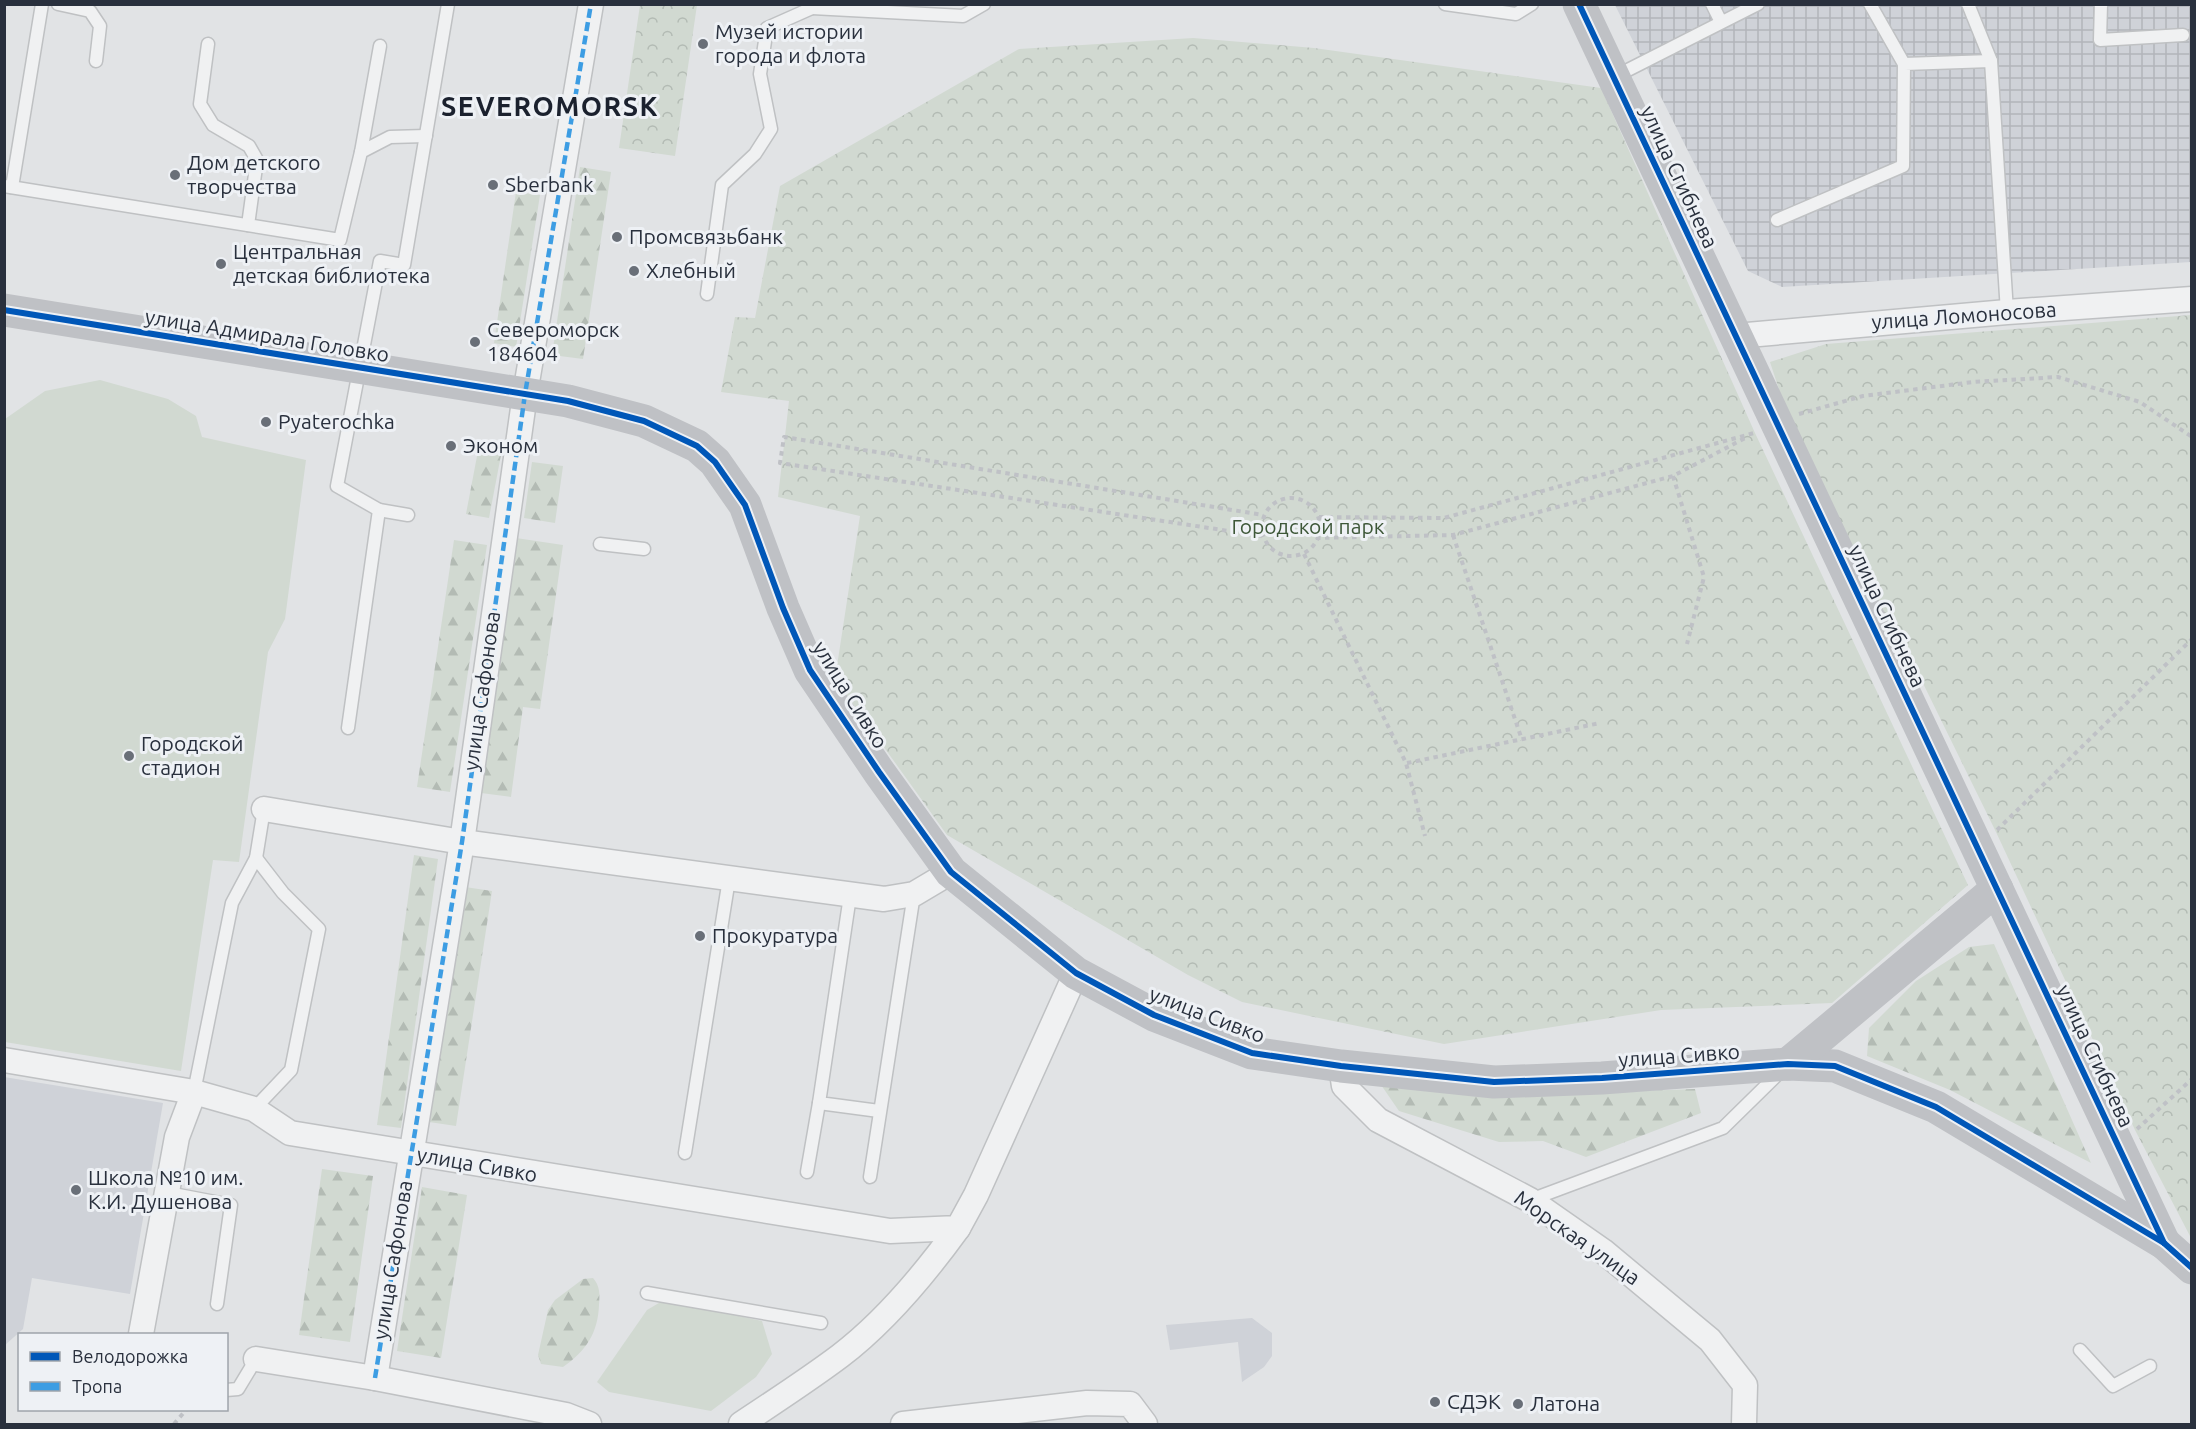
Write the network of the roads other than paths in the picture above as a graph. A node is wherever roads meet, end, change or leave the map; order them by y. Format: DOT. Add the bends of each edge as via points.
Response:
graph roads {
  1 [pos="42,4"];
  2 [pos="58,4"];
  3 [pos="448,4"];
  4 [pos="591,4"];
  5 [pos="984,4"];
  6 [pos="1445,4"];
  7 [pos="1532,4"];
  8 [pos="1579,4"];
  9 [pos="1712,4"];
  10 [pos="1758,4"];
  11 [pos="1870,4"];
  12 [pos="1968,4"];
  13 [pos="2102,4"];
  14 [pos="812,6"];
  15 [pos="1721,22"];
  16 [pos="2183,35"];
  17 [pos="208,44"];
  18 [pos="380,46"];
  19 [pos="96,61"];
  20 [pos="1991,61"];
  21 [pos="1904,64"];
  22 [pos="1613,77"];
  23 [pos="426,136"];
  24 [pos="361,152"];
  25 [pos="8,187"];
  26 [pos="1777,220"];
  27 [pos="248,225"];
  28 [pos="707,294"];
  29 [pos="2192,299"];
  30 [pos="4,310"];
  31 [pos="2007,312"];
  32 [pos="1736,336"];
  33 [pos="358,368"];
  34 [pos="525,394"];
  35 [pos="379,510"];
  36 [pos="408,515"];
  37 [pos="600,543"];
  38 [pos="644,549"];
  39 [pos="348,728"];
  40 [pos="264,809"];
  41 [pos="462,842"];
  42 [pos="256,858"];
  43 [pos="951,872"];
  44 [pos="729,879"];
  45 [pos="1998,889"];
  46 [pos="914,894"];
  47 [pos="850,896"];
  48 [pos="1076,973"];
  49 [pos="4,1060"];
  50 [pos="1788,1064"];
  51 [pos="1341,1066"];
  52 [pos="194,1092"];
  53 [pos="819,1103"];
  54 [pos="254,1109"];
  55 [pos="879,1111"];
  56 [pos="411,1153"];
  57 [pos="685,1153"];
  58 [pos="807,1172"];
  59 [pos="870,1177"];
  60 [pos="168,1192"];
  61 [pos="1530,1200"];
  62 [pos="958,1228"];
  63 [pos="2164,1243"];
  64 [pos="2192,1268"];
  65 [pos="647,1293"];
  66 [pos="217,1304"];
  67 [pos="821,1323"];
  68 [pos="141,1333"];
  69 [pos="2080,1350"];
  70 [pos="256,1359"];
  71 [pos="2150,1365"];
  72 [pos="375,1378"];
  73 [pos="228,1390"];
  74 [pos="520,1416"];
  75 [pos="1036,1417"];
  76 [pos="589,1425"];
  77 [pos="741,1425"];
  78 [pos="903,1425"];
  79 [pos="1144,1425"];
  80 [pos="1744,1425"];
  1 -- 25 [label="lane"];
  2 -- 19 [label="lane" via="90,10 100,26"];
  3 -- 23 [label="lane"];
  4 -- 34 [label="street, улица Сафонова"];
  5 -- 14 [label="lane" via="963,16"];
  6 -- 7 [label="lane" via="1516,14"];
  8 -- 22 [label="street, улица Сгибнева"];
  9 -- 15 [label="lane"];
  10 -- 15 [label="lane"];
  11 -- 21 [label="lane"];
  12 -- 20 [label="lane"];
  13 -- 16 [label="lane" via="2100,40"];
  14 -- 28 [label="lane" via="767,28 760,74 771,129 755,154 722,184"];
  15 -- 22 [label="lane"];
  17 -- 27 [label="lane" via="200,104 213,125 249,146 257,160"];
  18 -- 24 [label="lane"];
  20 -- 21 [label="lane"];
  20 -- 31 [label="lane"];
  21 -- 26 [label="lane" via="1903,166"];
  22 -- 32 [label="street, улица Сгибнева"];
  23 -- 24 [label="lane" via="390,137"];
  23 -- 33 [label="lane" via="404,265 380,261"];
  24 -- 27 [label="lane" via="340,240"];
  25 -- 27 [label="lane"];
  29 -- 31 [label="street, улица Ломоносова"];
  30 -- 33 [label="street, улица Адмирала Головко"];
  31 -- 32 [label="street, улица Ломоносова"];
  32 -- 45 [label="street, улица Сгибнева"];
  33 -- 34 [label="street, улица Адмирала Головко"];
  33 -- 35 [label="lane" via="337,486"];
  34 -- 41 [label="street, улица Сафонова"];
  34 -- 43 [label="street, улица Сивко" via="644,421 697,446 715,462 745,505 810,670"];
  35 -- 36 [label="lane"];
  35 -- 39 [label="lane"];
  37 -- 38 [label="lane"];
  40 -- 41 [label="street"];
  40 -- 42 [label="lane"];
  41 -- 44 [label="street"];
  41 -- 56 [label="street, улица Сафонова"];
  42 -- 52 [label="lane" via="232,903"];
  42 -- 54 [label="lane" via="283,894 319,929 291,1070"];
  43 -- 46 [label="street"];
  43 -- 48 [label="street, улица Сивко"];
  44 -- 47 [label="street"];
  44 -- 57 [label="lane"];
  45 -- 50 [label="street"];
  45 -- 63 [label="street, улица Сгибнева"];
  46 -- 47 [label="street" via="884,899"];
  46 -- 55 [label="lane"];
  47 -- 53 [label="lane"];
  48 -- 51 [label="street, улица Сивко" via="1154,1015 1252,1053"];
  48 -- 62 [label="street"];
  49 -- 52 [label="street, улица Сивко"];
  50 -- 51 [label="street, улица Сивко" via="1494,1082"];
  50 -- 61 [label="lane" via="1724,1128"];
  50 -- 63 [label="street, улица Сивко" via="1835,1066 1936,1107"];
  51 -- 61 [label="street, Морская улица" via="1344,1086 1378,1120"];
  52 -- 54 [label="street, улица Сивко"];
  52 -- 60 [label="street" via="177,1137"];
  53 -- 55 [label="lane"];
  53 -- 58 [label="lane"];
  54 -- 56 [label="street, улица Сивко" via="290,1133"];
  55 -- 59 [label="lane"];
  56 -- 62 [label="street, улица Сивко" via="890,1231"];
  56 -- 72 [label="street, улица Сафонова"];
  60 -- 66 [label="lane" via="231,1205"];
  60 -- 68 [label="street"];
  61 -- 80 [label="street, Морская улица" via="1603,1251 1710,1341 1744,1384"];
  62 -- 77 [label="street" via="917,1281 841,1355"];
  63 -- 64 [label="street, улица Сивко"];
  65 -- 67 [label="lane"];
  69 -- 71 [label="lane" via="2113,1386"];
  70 -- 72 [label="street"];
  70 -- 73 [label="lane" via="238,1389"];
  72 -- 74 [label="street"];
  74 -- 76 [label="street" via="566,1415"];
  75 -- 78 [label="street"];
  75 -- 79 [label="street" via="1087,1403 1130,1404"];
}
